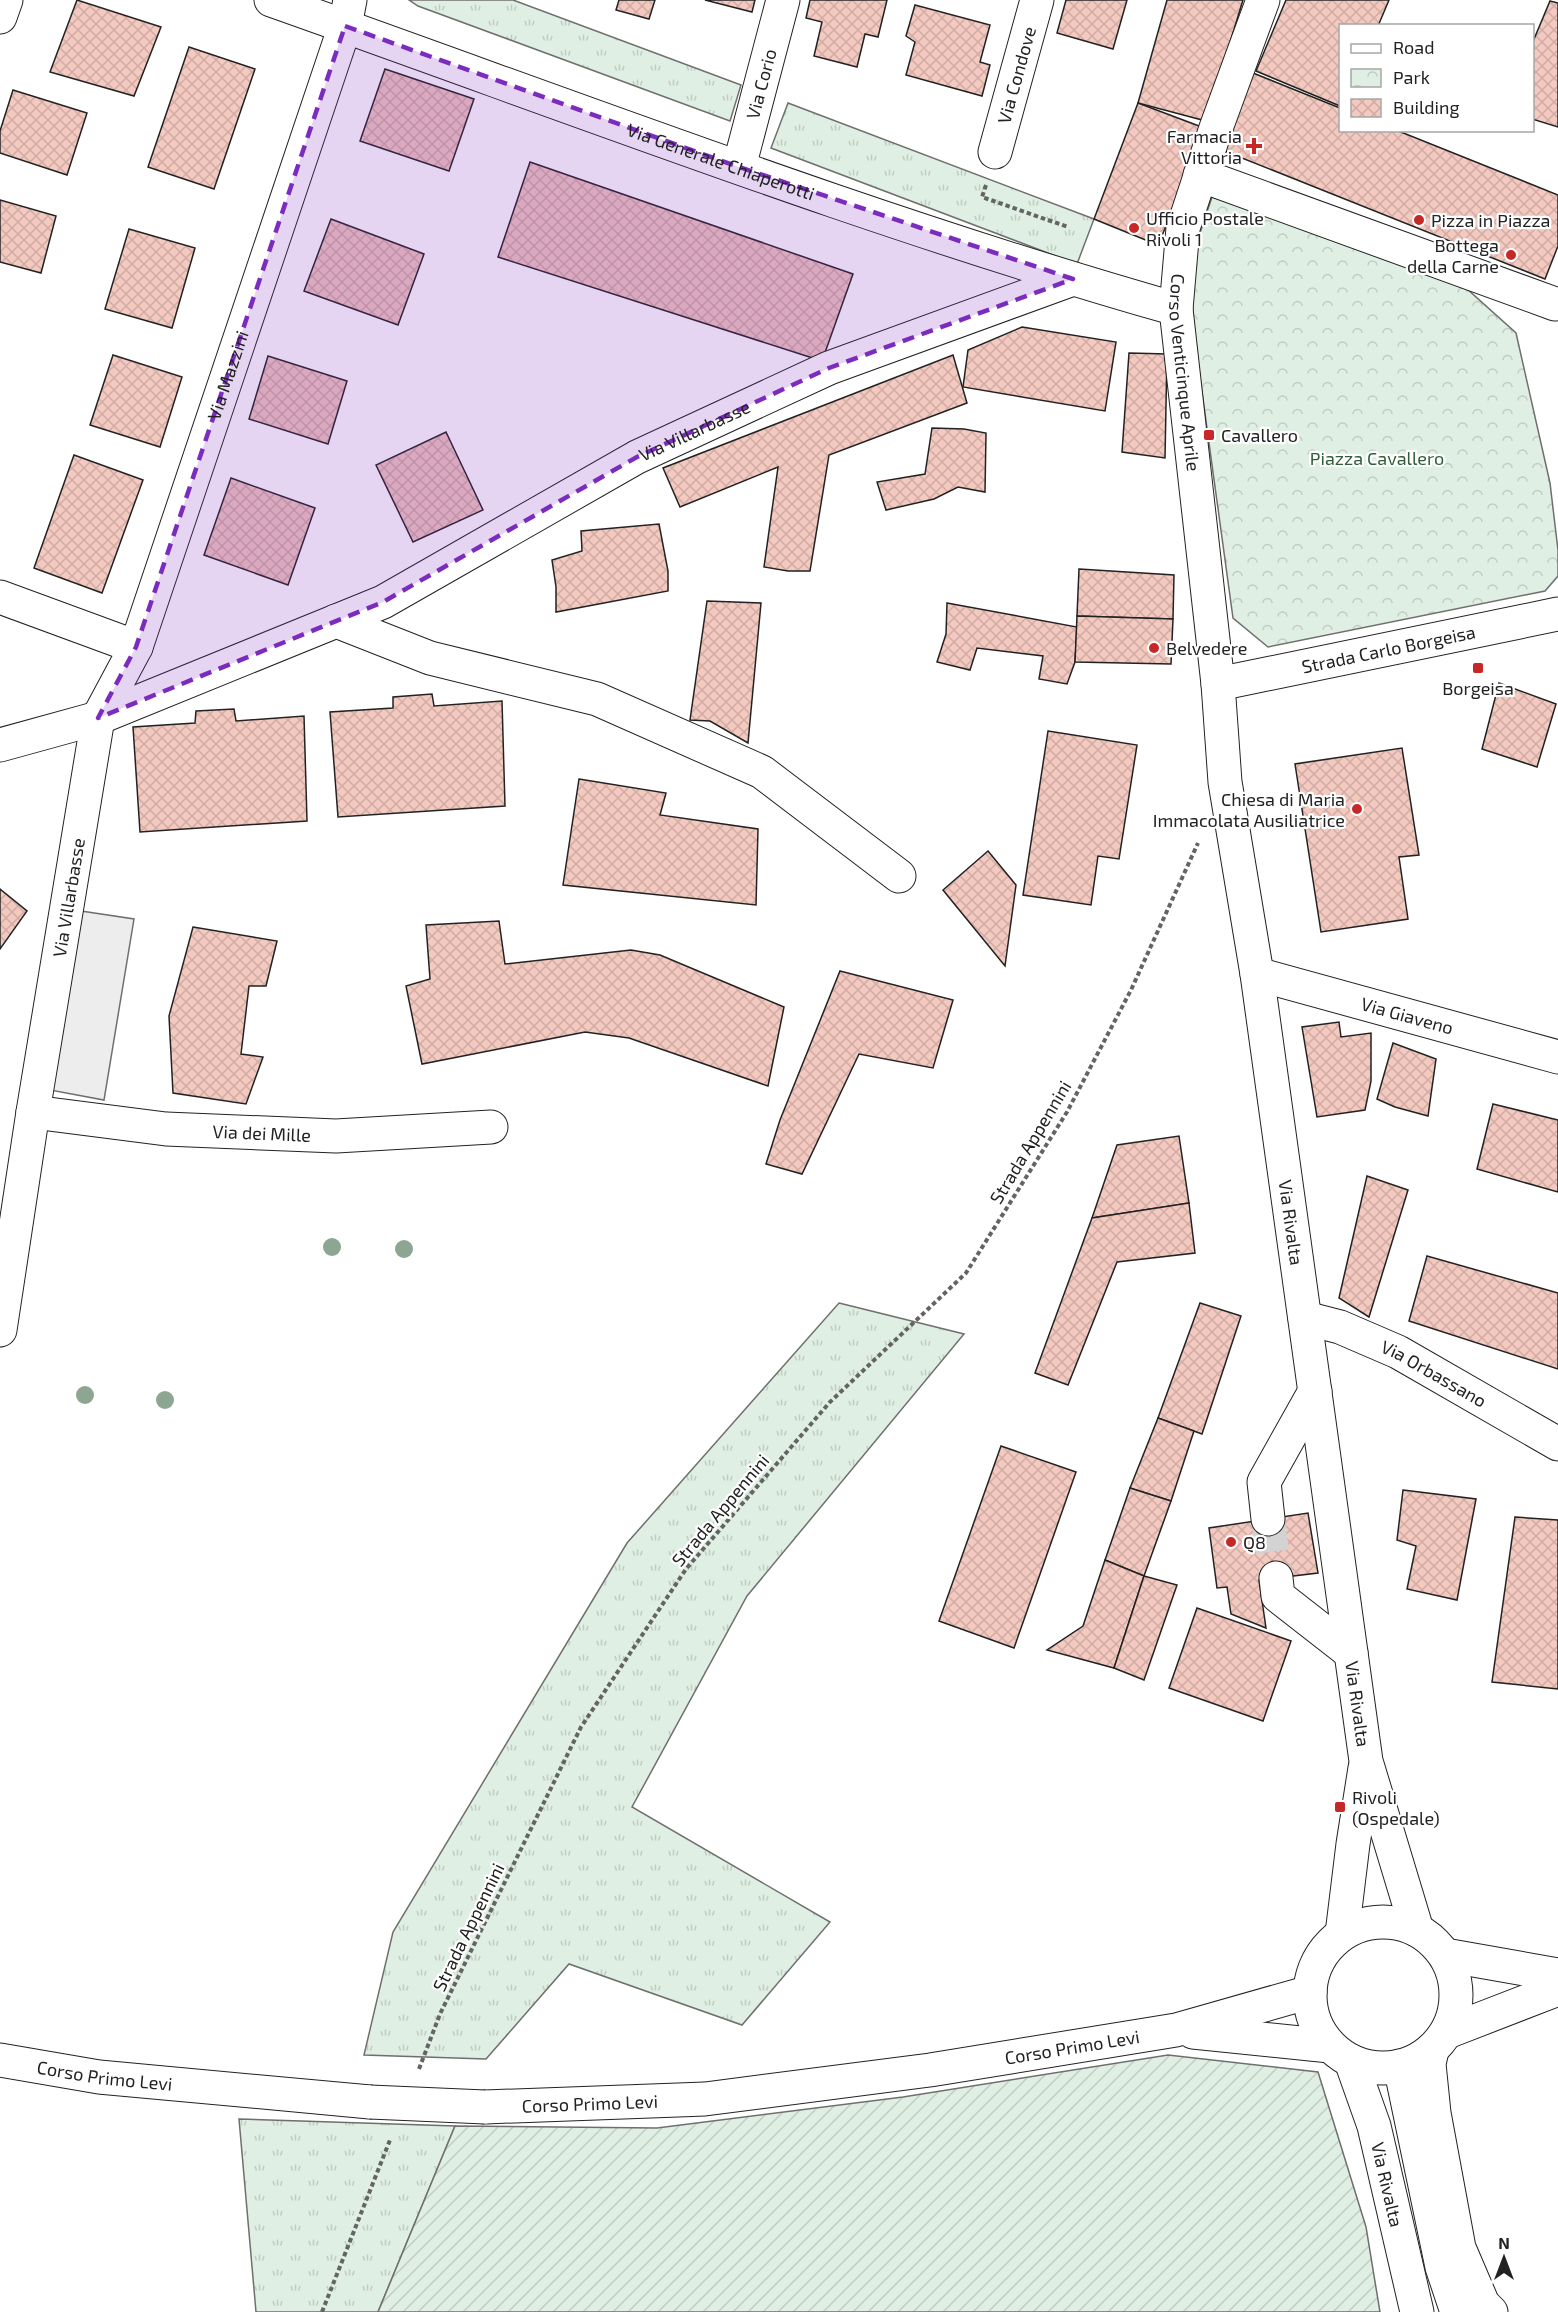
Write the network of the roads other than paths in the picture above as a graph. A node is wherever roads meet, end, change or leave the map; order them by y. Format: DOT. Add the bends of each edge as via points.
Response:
graph roads {
  1 [pos="6,0"];
  2 [pos="271,0"];
  3 [pos="783,0"];
  4 [pos="1038,0"];
  5 [pos="1263,0"];
  6 [pos="347,13"];
  7 [pos="0,17"];
  8 [pos="995,152"];
  9 [pos="739,168"];
  10 [pos="1200,175"];
  11 [pos="1073,279"];
  12 [pos="1557,308"];
  13 [pos="1176,309"];
  14 [pos="0,597"];
  15 [pos="1558,614"];
  16 [pos="336,621"];
  17 [pos="136,646"];
  18 [pos="1218,684"];
  19 [pos="98,718"];
  20 [pos="0,745"];
  21 [pos="899,876"];
  22 [pos="1257,974"];
  23 [pos="1558,1057"];
  24 [pos="33,1112"];
  25 [pos="491,1127"];
  26 [pos="1305,1318"];
  27 [pos="0,1330"];
  28 [pos="1315,1391"];
  29 [pos="1558,1444"];
  30 [pos="1268,1519"];
  31 [pos="1276,1578"];
  32 [pos="1352,1653"];
  33 [pos="1366,1761"];
  34 [pos="1417,1929"];
  35 [pos="1342,1934"];
  36 [pos="1445,1955"];
  37 [pos="1558,1975"];
  38 [pos="1558,1989"];
  39 [pos="1310,1992"];
  40 [pos="1176,2030"];
  41 [pos="1440,2041"];
  42 [pos="1340,2053"];
  43 [pos="0,2060"];
  44 [pos="1400,2066"];
  45 [pos="1452,2306"];
  46 [pos="1417,2312"];
  47 [pos="1491,2312"];
  1 -- 7 [label="street"];
  2 -- 6 [label="street, Via Generale Chiaperotti"];
  3 -- 9 [label="street, Via Corio"];
  4 -- 8 [label="street, Via Condove"];
  5 -- 10 [label="street, Corso Venticinque Aprile"];
  6 -- 9 [label="street, Via Generale Chiaperotti"];
  6 -- 17 [label="street, Via Mazzini"];
  9 -- 11 [label="street, Via Generale Chiaperotti"];
  10 -- 12 [label="street"];
  10 -- 13 [label="street, Corso Venticinque Aprile" via="1183,228"];
  11 -- 13 [label="street, Via Generale Chiaperotti"];
  11 -- 16 [label="street, Via Villarbasse" via="830,368 648,452 383,602"];
  13 -- 18 [label="street, Corso Venticinque Aprile"];
  14 -- 17 [label="street"];
  15 -- 18 [label="street, Strada Carlo Borgeisa"];
  16 -- 19 [label="street, Via Villarbasse"];
  16 -- 21 [label="street" via="430,658 597,699 762,772"];
  17 -- 19 [label="street, Via Mazzini"];
  18 -- 22 [label="street, Via Rivalta" via="1225,782"];
  19 -- 20 [label="street"];
  19 -- 24 [label="street, Via Villarbasse"];
  22 -- 23 [label="street, Via Giaveno"];
  22 -- 26 [label="street, Via Rivalta"];
  24 -- 25 [label="street, Via dei Mille" via="166,1129 336,1136"];
  24 -- 27 [label="street, Via Villarbasse"];
  26 -- 28 [label="street, Via Rivalta"];
  26 -- 29 [label="street, Via Orbassano" via="1340,1327 1398,1352"];
  28 -- 30 [label="street" via="1264,1482"];
  28 -- 32 [label="street, Via Rivalta"];
  31 -- 32 [label="street" via="1278,1596"];
  32 -- 33 [label="street, Via Rivalta"];
  33 -- 34 [label="street, Via Rivalta"];
  33 -- 35 [label="street, Via Rivalta"];
  34 -- 35 [label="street" via="1379,1921"];
  34 -- 36 [label="street"];
  35 -- 39 [label="street" via="1325,1950 1314,1970"];
  36 -- 37 [label="street"];
  36 -- 41 [label="street" via="1454,1973 1457,1993 1455,2013"];
  38 -- 41 [label="street"];
  39 -- 40 [label="street, Corso Primo Levi"];
  39 -- 42 [label="street" via="1311,2012 1318,2030"];
  40 -- 42 [label="street, Corso Primo Levi"];
  40 -- 43 [label="street, Corso Primo Levi, bridge" via="930,2070 705,2099 485,2107 370,2102 99,2077"];
  41 -- 44 [label="street" via="1417,2061"];
  41 -- 47 [label="street" via="1429,2064 1459,2248 1482,2304"];
  42 -- 44 [label="street" via="1375,2068"];
  42 -- 46 [label="street, Via Rivalta" via="1374,2126"];
  44 -- 45 [label="street, Via Rivalta"];
}
